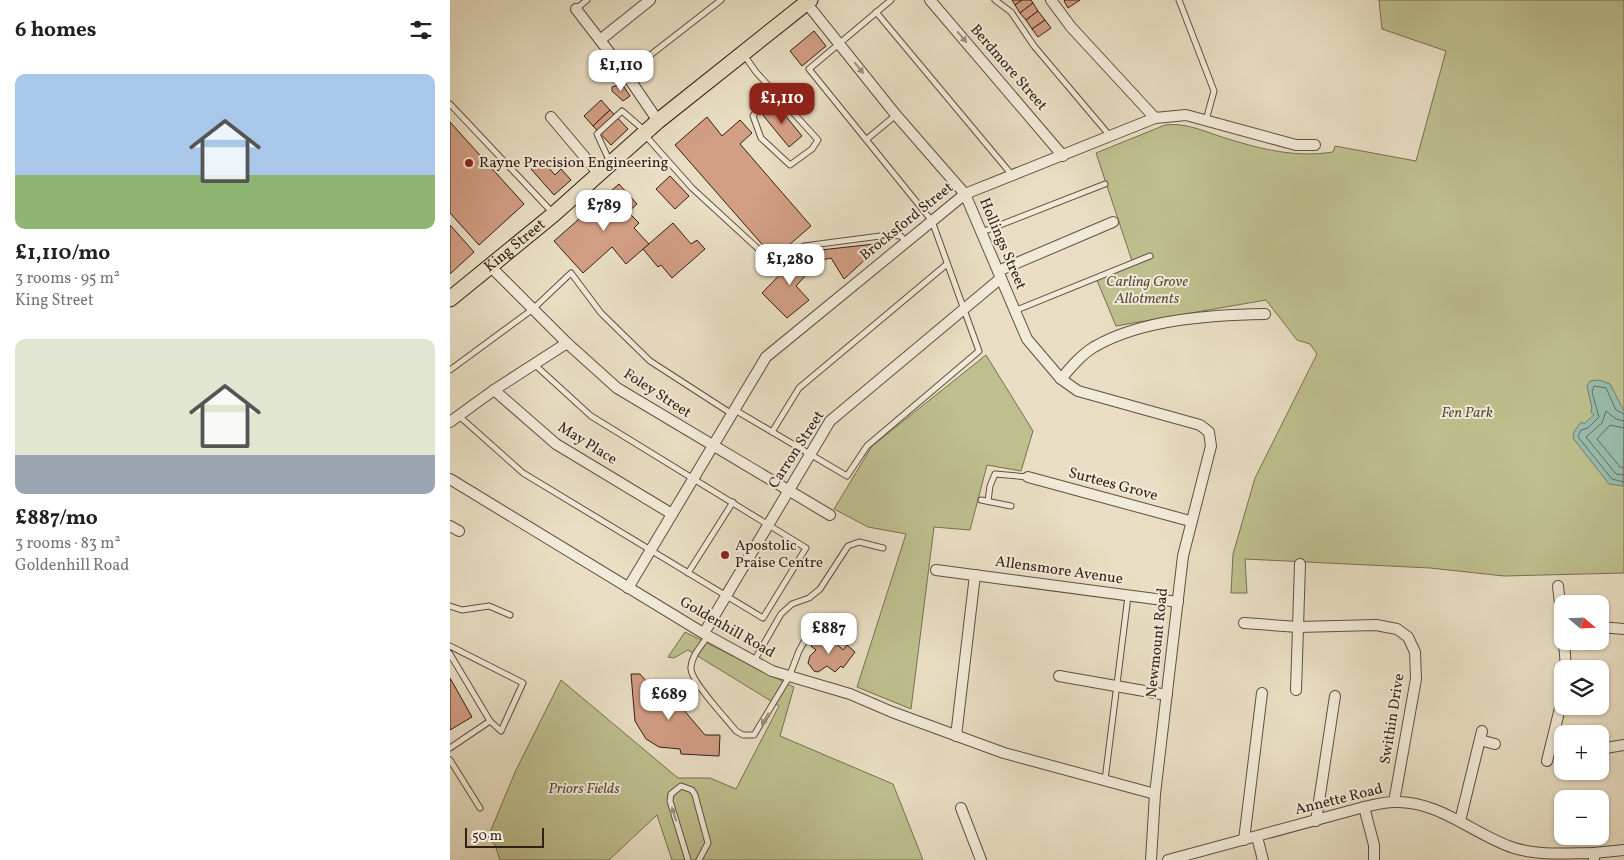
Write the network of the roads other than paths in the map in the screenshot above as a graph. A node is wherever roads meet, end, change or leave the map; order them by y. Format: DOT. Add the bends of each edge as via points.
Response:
graph roads {
  1 [pos="587,0"];
  2 [pos="650,0"];
  3 [pos="721,0"];
  4 [pos="890,0"];
  5 [pos="930,0"];
  6 [pos="995,0"];
  7 [pos="1051,0"];
  8 [pos="1179,0"];
  9 [pos="806,1"];
  10 [pos="576,9"];
  11 [pos="876,12"];
  12 [pos="600,40"];
  13 [pos="838,43"];
  14 [pos="742,53"];
  15 [pos="626,74"];
  16 [pos="772,90"];
  17 [pos="450,104"];
  18 [pos="896,115"];
  19 [pos="551,117"];
  20 [pos="1155,118"];
  21 [pos="658,121"];
  22 [pos="1206,121"];
  23 [pos="646,133"];
  24 [pos="1110,136"];
  25 [pos="867,140"];
  26 [pos="1315,145"];
  27 [pos="1064,156"];
  28 [pos="606,170"];
  29 [pos="1012,176"];
  30 [pos="1105,184"];
  31 [pos="965,194"];
  32 [pos="554,214"];
  33 [pos="932,221"];
  34 [pos="1114,222"];
  35 [pos="982,232"];
  36 [pos="906,242"];
  37 [pos="1150,256"];
  38 [pos="948,264"];
  39 [pos="491,267"];
  40 [pos="1000,275"];
  41 [pos="450,298"];
  42 [pos="963,308"];
  43 [pos="533,309"];
  44 [pos="1014,311"];
  45 [pos="1266,314"];
  46 [pos="567,342"];
  47 [pos="534,364"];
  48 [pos="450,370"];
  49 [pos="1061,378"];
  50 [pos="494,390"];
  51 [pos="734,412"];
  52 [pos="454,419"];
  53 [pos="772,432"];
  54 [pos="1209,432"];
  55 [pos="714,446"];
  56 [pos="810,454"];
  57 [pos="1028,477"];
  58 [pos="450,479"];
  59 [pos="694,479"];
  60 [pos="787,491"];
  61 [pos="981,500"];
  62 [pos="988,501"];
  63 [pos="733,502"];
  64 [pos="1010,506"];
  65 [pos="672,514"];
  66 [pos="830,515"];
  67 [pos="1190,521"];
  68 [pos="768,524"];
  69 [pos="883,548"];
  70 [pos="651,550"];
  71 [pos="1300,564"];
  72 [pos="936,570"];
  73 [pos="688,573"];
  74 [pos="975,575"];
  75 [pos="1558,586"];
  76 [pos="628,588"];
  77 [pos="1128,595"];
  78 [pos="1559,595"];
  79 [pos="726,596"];
  80 [pos="1178,602"];
  81 [pos="450,606"];
  82 [pos="510,615"];
  83 [pos="1244,623"];
  84 [pos="812,625"];
  85 [pos="1298,627"];
  86 [pos="1609,628"];
  87 [pos="1624,629"];
  88 [pos="706,635"];
  89 [pos="450,646"];
  90 [pos="450,654"];
  91 [pos="754,661"];
  92 [pos="1059,676"];
  93 [pos="789,677"];
  94 [pos="1115,686"];
  95 [pos="1296,690"];
  96 [pos="1262,693"];
  97 [pos="1167,695"];
  98 [pos="1335,696"];
  99 [pos="1558,715"];
  100 [pos="490,721"];
  101 [pos="956,736"];
  102 [pos="1495,744"];
  103 [pos="1551,744"];
  104 [pos="1624,744"];
  105 [pos="1554,745"];
  106 [pos="1609,747"];
  107 [pos="450,748"];
  108 [pos="450,760"];
  109 [pos="1547,761"];
  110 [pos="1105,780"];
  111 [pos="1155,794"];
  112 [pos="1394,802"];
  113 [pos="1364,807"];
  114 [pos="480,808"];
  115 [pos="961,808"];
  116 [pos="1316,821"];
  117 [pos="1460,821"];
  118 [pos="1258,837"];
  119 [pos="1244,840"];
  120 [pos="1624,850"];
  121 [pos="1594,856"];
  122 [pos="688,860"];
  123 [pos="699,860"];
  124 [pos="981,860"];
  125 [pos="1151,860"];
  126 [pos="1168,860"];
  127 [pos="1263,860"];
  128 [pos="1374,860"];
  1 -- 10 [label="lane"];
  2 -- 12 [label="street"];
  3 -- 15 [label="lane"];
  4 -- 11 [label="lane"];
  5 -- 27 [label="street, Berdmore Street, one-way"];
  6 -- 24 [label="lane" via="1011,12 1024,34"];
  7 -- 20 [label="street" via="1071,27"];
  8 -- 22 [label="lane" via="1214,91"];
  9 -- 13 [label="street, Hollings Street"];
  9 -- 14 [label="main road, King Street"];
  10 -- 12 [label="street"];
  11 -- 13 [label="lane"];
  11 -- 29 [label="lane"];
  12 -- 15 [label="street"];
  13 -- 18 [label="street, Hollings Street, one-way"];
  13 -- 25 [label="lane" via="808,69"];
  14 -- 16 [label="lane"];
  14 -- 21 [label="main road, King Street"];
  15 -- 21 [label="street"];
  16 -- 16 [label="lane" via="818,140 812,149 790,165 761,138 753,116"];
  17 -- 32 [label="lane"];
  18 -- 25 [label="lane"];
  18 -- 31 [label="street, Hollings Street"];
  19 -- 28 [label="street"];
  20 -- 22 [label="street, Brocksford Street" via="1186,115"];
  20 -- 24 [label="street, Brocksford Street"];
  21 -- 23 [label="main road, King Street"];
  22 -- 26 [label="street, Brocksford Street" via="1296,146"];
  23 -- 28 [label="main road, King Street"];
  23 -- 28 [label="lane" via="622,111 596,134"];
  23 -- 36 [label="lane" via="692,188 778,267 804,246 888,236 900,236"];
  24 -- 27 [label="street, Brocksford Street"];
  25 -- 33 [label="lane"];
  27 -- 29 [label="street, Brocksford Street"];
  28 -- 32 [label="main road, King Street"];
  29 -- 31 [label="street, Brocksford Street"];
  30 -- 35 [label="lane"];
  31 -- 33 [label="street, Brocksford Street"];
  31 -- 35 [label="street, Hollings Street"];
  32 -- 39 [label="main road, King Street"];
  33 -- 36 [label="street, Brocksford Street"];
  33 -- 38 [label="lane"];
  34 -- 40 [label="street, Carron Street"];
  35 -- 40 [label="street, Hollings Street"];
  36 -- 51 [label="street, Brocksford Street" via="766,357"];
  37 -- 44 [label="lane"];
  38 -- 42 [label="lane"];
  38 -- 53 [label="lane" via="799,388"];
  39 -- 41 [label="main road, King Street"];
  39 -- 43 [label="street, Foley Street"];
  40 -- 42 [label="street, Carron Street"];
  40 -- 44 [label="street, Hollings Street"];
  42 -- 56 [label="street, Carron Street" via="830,420"];
  42 -- 56 [label="lane" via="979,351 867,446 848,476"];
  43 -- 46 [label="street, Foley Street"];
  43 -- 48 [label="lane"];
  43 -- 51 [label="lane" via="571,273 601,313 650,361"];
  44 -- 49 [label="street, Hollings Street" via="1027,339"];
  45 -- 49 [label="street" via="1222,315 1131,332 1094,347"];
  46 -- 47 [label="street"];
  46 -- 55 [label="street, Foley Street" via="618,388"];
  47 -- 50 [label="street"];
  47 -- 59 [label="lane" via="592,416"];
  49 -- 54 [label="street, Hollings Street" via="1078,391 1200,425"];
  50 -- 52 [label="street"];
  50 -- 65 [label="street, May Place" via="556,444"];
  51 -- 53 [label="lane"];
  51 -- 55 [label="street, Brocksford Street"];
  52 -- 70 [label="lane" via="523,473"];
  53 -- 56 [label="lane"];
  54 -- 67 [label="street, Newmount Road" via="1211,446"];
  55 -- 59 [label="street, Brocksford Street"];
  55 -- 60 [label="street, Foley Street"];
  56 -- 60 [label="street, Carron Street"];
  57 -- 62 [label="lane" via="994,474"];
  57 -- 67 [label="street, Surtees Grove"];
  58 -- 76 [label="street, Goldenhill Road"];
  59 -- 63 [label="lane"];
  59 -- 65 [label="street, Brocksford Street"];
  60 -- 66 [label="street, Foley Street"];
  60 -- 68 [label="street, Carron Street"];
  61 -- 62 [label="lane"];
  62 -- 64 [label="lane"];
  63 -- 68 [label="lane"];
  63 -- 73 [label="lane"];
  65 -- 70 [label="street, Brocksford Street"];
  67 -- 80 [label="street, Newmount Road" via="1182,556"];
  68 -- 79 [label="street, Carron Street"];
  68 -- 79 [label="lane" via="806,548 763,618"];
  69 -- 91 [label="lane" via="859,542 848,546 820,589 781,614"];
  70 -- 73 [label="lane"];
  70 -- 76 [label="street, Brocksford Street"];
  71 -- 85 [label="street"];
  72 -- 74 [label="street, Allensmore Avenue"];
  73 -- 79 [label="lane"];
  74 -- 77 [label="street, Allensmore Avenue"];
  74 -- 101 [label="street"];
  75 -- 78 [label="street"];
  76 -- 88 [label="street, Goldenhill Road"];
  77 -- 80 [label="street, Allensmore Avenue"];
  77 -- 94 [label="lane"];
  79 -- 88 [label="street, Carron Street"];
  80 -- 97 [label="street, Newmount Road"];
  81 -- 82 [label="lane" via="462,610 489,606"];
  83 -- 85 [label="street, Swithin Drive"];
  84 -- 93 [label="lane"];
  85 -- 95 [label="street"];
  85 -- 112 [label="street, Swithin Drive" via="1376,625 1403,632 1411,641 1415,652 1416,679"];
  86 -- 87 [label="street"];
  88 -- 91 [label="street, Goldenhill Road"];
  93 -- 88 [label="lane, one-way" via="758,732 742,735 691,672 695,654"];
  89 -- 100 [label="lane" via="524,683 501,731"];
  90 -- 100 [label="lane"];
  91 -- 93 [label="street, Goldenhill Road"];
  92 -- 94 [label="street"];
  93 -- 101 [label="street, Goldenhill Road" via="850,694"];
  94 -- 97 [label="street"];
  94 -- 110 [label="lane"];
  96 -- 119 [label="street"];
  97 -- 111 [label="street, Newmount Road"];
  98 -- 116 [label="street"];
  99 -- 103 [label="street"];
  100 -- 107 [label="lane"];
  101 -- 110 [label="street, Goldenhill Road" via="1004,753"];
  102 -- 117 [label="street" via="1481,736"];
  103 -- 105 [label="street"];
  103 -- 109 [label="street"];
  104 -- 106 [label="street"];
  108 -- 114 [label="lane"];
  110 -- 111 [label="street, Goldenhill Road"];
  111 -- 125 [label="street, Newmount Road"];
  112 -- 113 [label="street, Annette Road"];
  112 -- 117 [label="street, Annette Road" via="1429,808"];
  113 -- 116 [label="street, Annette Road"];
  113 -- 128 [label="street" via="1374,845"];
  115 -- 124 [label="street"];
  116 -- 118 [label="street, Annette Road"];
  117 -- 121 [label="street, Annette Road" via="1505,844 1531,852"];
  118 -- 119 [label="street, Annette Road"];
  118 -- 127 [label="street"];
  119 -- 126 [label="street, Annette Road"];
  120 -- 121 [label="street, Annette Road"];
  122 -- 123 [label="lane, one-way" via="670,801 671,794 681,786 692,790 695,795 708,843"];
}
